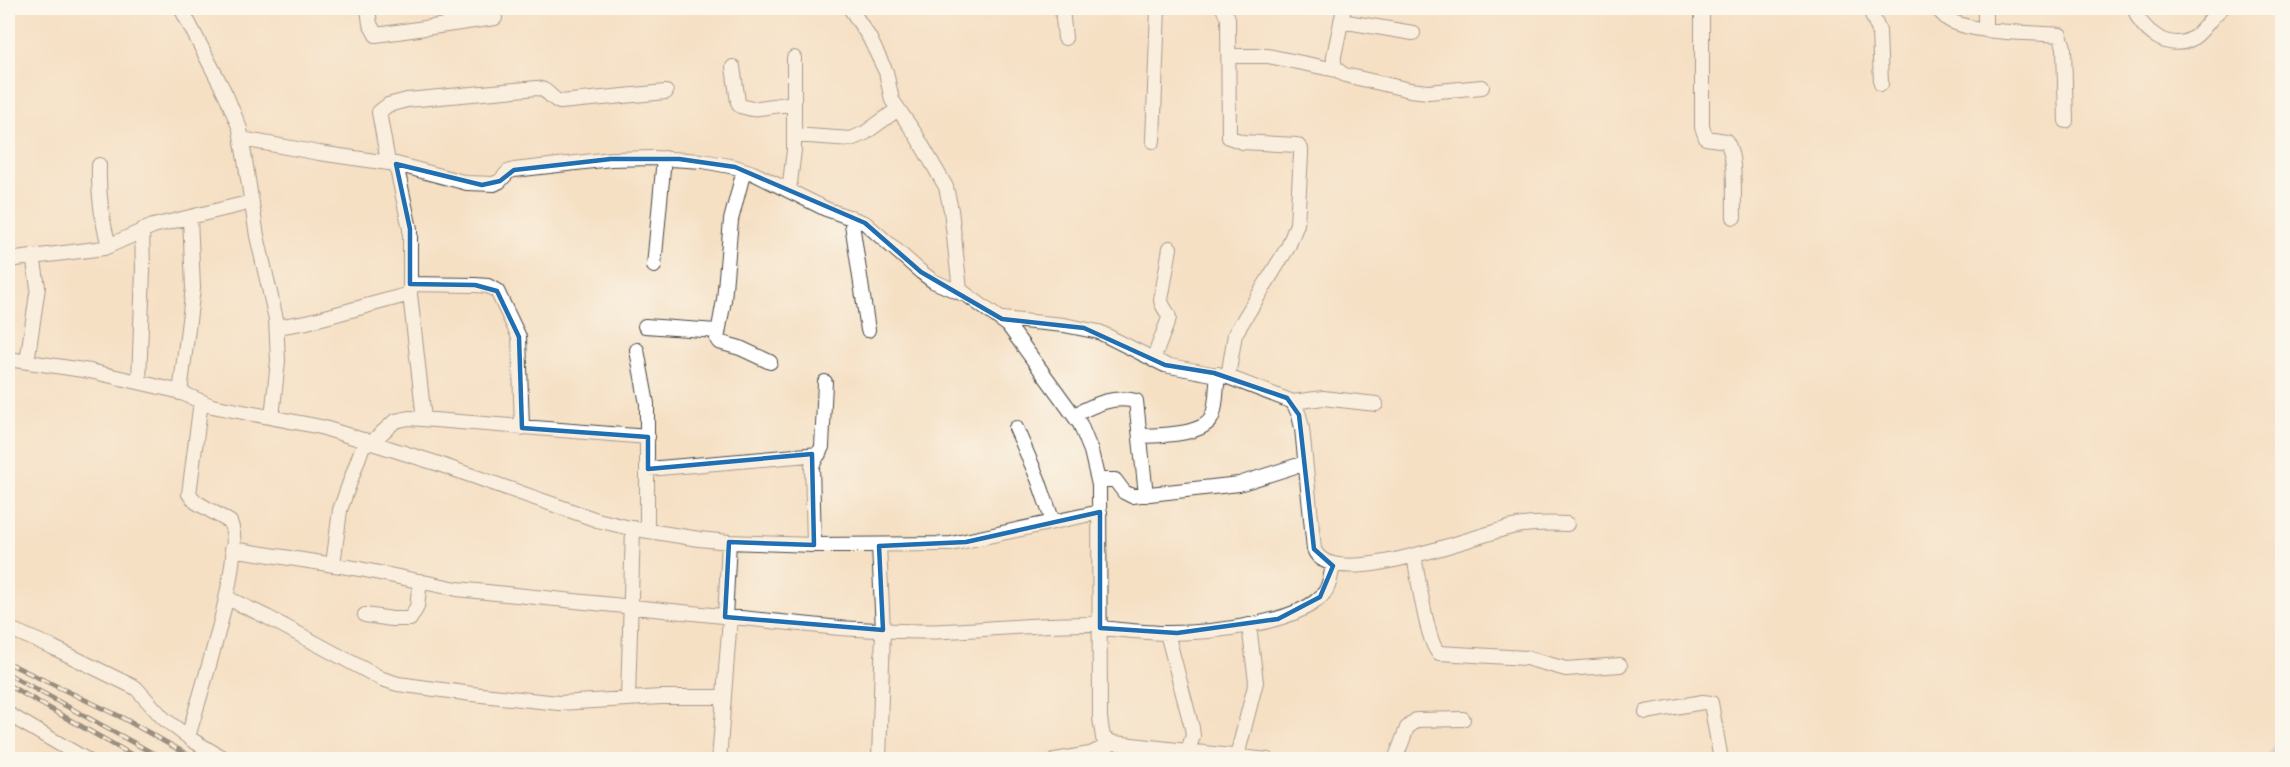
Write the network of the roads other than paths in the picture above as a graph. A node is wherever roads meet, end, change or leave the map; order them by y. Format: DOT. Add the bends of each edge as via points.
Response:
graph roads {
  1 [pos="182,8"];
  2 [pos="368,8"];
  3 [pos="850,8"];
  4 [pos="1062,8"];
  5 [pos="1158,8"];
  6 [pos="1222,8"];
  7 [pos="1702,8"];
  8 [pos="1869,8"];
  9 [pos="1937,8"];
  10 [pos="1985,8"];
  11 [pos="2135,8"];
  12 [pos="2222,8"];
  13 [pos="1343,14"];
  14 [pos="495,18"];
  15 [pos="1985,28"];
  16 [pos="1413,33"];
  17 [pos="1065,38"];
  18 [pos="1229,56"];
  19 [pos="794,58"];
  20 [pos="733,67"];
  21 [pos="1336,70"];
  22 [pos="1881,84"];
  23 [pos="1482,87"];
  24 [pos="666,92"];
  25 [pos="794,103"];
  26 [pos="898,109"];
  27 [pos="2066,121"];
  28 [pos="794,135"];
  29 [pos="242,138"];
  30 [pos="1153,141"];
  31 [pos="664,158"];
  32 [pos="392,163"];
  33 [pos="99,165"];
  34 [pos="744,170"];
  35 [pos="789,191"];
  36 [pos="252,202"];
  37 [pos="190,217"];
  38 [pos="851,217"];
  39 [pos="1734,217"];
  40 [pos="142,231"];
  41 [pos="109,246"];
  42 [pos="1170,248"];
  43 [pos="33,256"];
  44 [pos="8,260"];
  45 [pos="654,266"];
  46 [pos="410,289"];
  47 [pos="963,294"];
  48 [pos="1002,319"];
  49 [pos="645,326"];
  50 [pos="277,327"];
  51 [pos="868,330"];
  52 [pos="717,331"];
  53 [pos="637,350"];
  54 [pos="8,359"];
  55 [pos="1153,360"];
  56 [pos="27,362"];
  57 [pos="770,362"];
  58 [pos="1223,376"];
  59 [pos="139,382"];
  60 [pos="825,382"];
  61 [pos="180,393"];
  62 [pos="201,401"];
  63 [pos="1293,402"];
  64 [pos="1376,405"];
  65 [pos="1074,415"];
  66 [pos="272,417"];
  67 [pos="423,420"];
  68 [pos="522,428"];
  69 [pos="1016,428"];
  70 [pos="648,436"];
  71 [pos="1140,436"];
  72 [pos="368,441"];
  73 [pos="819,453"];
  74 [pos="1305,463"];
  75 [pos="648,469"];
  76 [pos="1098,480"];
  77 [pos="1146,495"];
  78 [pos="1100,512"];
  79 [pos="1053,522"];
  80 [pos="1567,524"];
  81 [pos="640,530"];
  82 [pos="729,542"];
  83 [pos="814,545"];
  84 [pos="879,546"];
  85 [pos="232,549"];
  86 [pos="1414,556"];
  87 [pos="333,565"];
  88 [pos="1333,566"];
  89 [pos="420,581"];
  90 [pos="227,598"];
  91 [pos="631,608"];
  92 [pos="365,615"];
  93 [pos="727,618"];
  94 [pos="1249,625"];
  95 [pos="1101,626"];
  96 [pos="8,628"];
  97 [pos="883,630"];
  98 [pos="1167,633"];
  99 [pos="1620,665"];
  100 [pos="724,697"];
  101 [pos="628,699"];
  102 [pos="1646,712"];
  103 [pos="8,714"];
  104 [pos="1464,719"];
  105 [pos="188,737"];
  106 [pos="1114,743"];
  107 [pos="1186,755"];
  108 [pos="1238,756"];
  109 [pos="87,759"];
  110 [pos="226,759"];
  111 [pos="719,759"];
  112 [pos="879,759"];
  113 [pos="1055,759"];
  114 [pos="1268,759"];
  115 [pos="1395,759"];
  116 [pos="1721,759"];
  1 -- 29 [label="street" via="236,117"];
  2 -- 14 [label="street" via="376,35"];
  3 -- 26 [label="street" via="869,37"];
  4 -- 17 [label="street"];
  5 -- 30 [label="street"];
  6 -- 18 [label="street" via="1228,18"];
  7 -- 39 [label="street" via="1702,127 1706,138 1729,145"];
  8 -- 22 [label="street" via="1879,31"];
  9 -- 15 [label="street" via="1950,21"];
  10 -- 15 [label="street"];
  11 -- 12 [label="street" via="2140,22 2150,32 2173,43 2192,38"];
  13 -- 16 [label="street"];
  13 -- 21 [label="street" via="1334,56"];
  15 -- 27 [label="street" via="2060,35 2064,47"];
  18 -- 21 [label="street" via="1268,56"];
  18 -- 58 [label="street" via="1229,137 1242,142 1291,144 1301,149 1297,224 1290,243 1236,334"];
  19 -- 25 [label="street"];
  20 -- 25 [label="street" via="740,105 752,109"];
  21 -- 23 [label="street" via="1410,90"];
  24 -- 32 [label="street" via="560,102 537,88 407,100 379,112"];
  25 -- 28 [label="street"];
  26 -- 28 [label="street" via="851,139"];
  26 -- 47 [label="street" via="946,187"];
  28 -- 35 [label="street"];
  29 -- 32 [label="street"];
  29 -- 36 [label="street"];
  31 -- 32 [label="street" via="611,159 514,170 500,181 482,185"];
  31 -- 34 [label="street"];
  31 -- 45 [label="street"];
  32 -- 46 [label="street" via="410,229"];
  33 -- 41 [label="street" via="100,214"];
  34 -- 35 [label="street"];
  34 -- 52 [label="street" via="731,220 724,300"];
  35 -- 38 [label="street"];
  36 -- 37 [label="street"];
  36 -- 50 [label="street"];
  37 -- 40 [label="street"];
  37 -- 61 [label="street" via="193,288"];
  38 -- 47 [label="street" via="877,231 933,281"];
  38 -- 51 [label="street"];
  40 -- 41 [label="street"];
  40 -- 59 [label="street"];
  41 -- 43 [label="street"];
  42 -- 55 [label="street" via="1161,300 1169,318"];
  43 -- 44 [label="street"];
  43 -- 56 [label="street" via="38,287"];
  46 -- 50 [label="street" via="307,322"];
  46 -- 67 [label="street"];
  46 -- 68 [label="street" via="475,285 497,291 519,337"];
  47 -- 48 [label="street"];
  48 -- 55 [label="street" via="1084,328 1118,340"];
  48 -- 65 [label="street"];
  49 -- 52 [label="street"];
  50 -- 66 [label="street" via="279,361"];
  52 -- 57 [label="street" via="719,342"];
  53 -- 70 [label="street" via="646,395"];
  54 -- 56 [label="street"];
  55 -- 58 [label="street"];
  56 -- 59 [label="street"];
  58 -- 63 [label="street"];
  58 -- 71 [label="street" via="1207,424 1187,431"];
  59 -- 61 [label="street"];
  60 -- 73 [label="street"];
  61 -- 62 [label="street"];
  62 -- 66 [label="street"];
  62 -- 85 [label="street" via="189,494 230,522"];
  63 -- 64 [label="street" via="1323,398"];
  63 -- 74 [label="street" via="1299,415"];
  65 -- 71 [label="street" via="1101,402 1133,400 1137,404"];
  65 -- 76 [label="street" via="1086,436"];
  66 -- 72 [label="street"];
  67 -- 68 [label="street"];
  67 -- 72 [label="street" via="395,421"];
  68 -- 70 [label="street"];
  69 -- 79 [label="street"];
  70 -- 75 [label="street"];
  71 -- 77 [label="street"];
  72 -- 81 [label="street" via="597,520"];
  72 -- 87 [label="street" via="340,510"];
  73 -- 75 [label="street"];
  73 -- 83 [label="street" via="812,466"];
  74 -- 77 [label="street" via="1239,484"];
  74 -- 88 [label="street" via="1314,549 1316,555"];
  75 -- 81 [label="street"];
  76 -- 77 [label="street" via="1115,480 1128,495"];
  76 -- 78 [label="street"];
  78 -- 79 [label="street"];
  78 -- 95 [label="street"];
  79 -- 84 [label="street" via="966,542"];
  80 -- 86 [label="street" via="1512,527"];
  81 -- 82 [label="street"];
  81 -- 91 [label="street"];
  82 -- 83 [label="street"];
  82 -- 93 [label="street"];
  83 -- 84 [label="street"];
  84 -- 97 [label="street"];
  85 -- 87 [label="street"];
  85 -- 90 [label="street"];
  86 -- 88 [label="street" via="1400,561"];
  86 -- 99 [label="street" via="1427,625 1440,654 1527,658 1566,669"];
  87 -- 89 [label="street"];
  88 -- 94 [label="street" via="1326,591 1312,603 1289,615"];
  89 -- 91 [label="street" via="458,589"];
  89 -- 92 [label="street" via="417,607 411,619"];
  90 -- 101 [label="street" via="398,684 559,703"];
  90 -- 105 [label="street"];
  91 -- 93 [label="street"];
  91 -- 101 [label="street"];
  93 -- 97 [label="street"];
  93 -- 100 [label="street"];
  94 -- 98 [label="street"];
  94 -- 108 [label="street" via="1256,682"];
  95 -- 97 [label="street" via="1038,624 945,632"];
  95 -- 98 [label="street"];
  95 -- 106 [label="street" via="1101,734 1107,742"];
  96 -- 105 [label="street" via="136,688 163,718"];
  97 -- 112 [label="street"];
  98 -- 107 [label="street" via="1192,728"];
  100 -- 101 [label="street"];
  100 -- 111 [label="street"];
  102 -- 116 [label="street" via="1711,703"];
  103 -- 109 [label="street"];
  104 -- 115 [label="street" via="1416,720 1407,728"];
  105 -- 110 [label="street"];
  106 -- 107 [label="street"];
  106 -- 113 [label="street" via="1090,754"];
  107 -- 108 [label="street"];
  108 -- 114 [label="street"];
}
